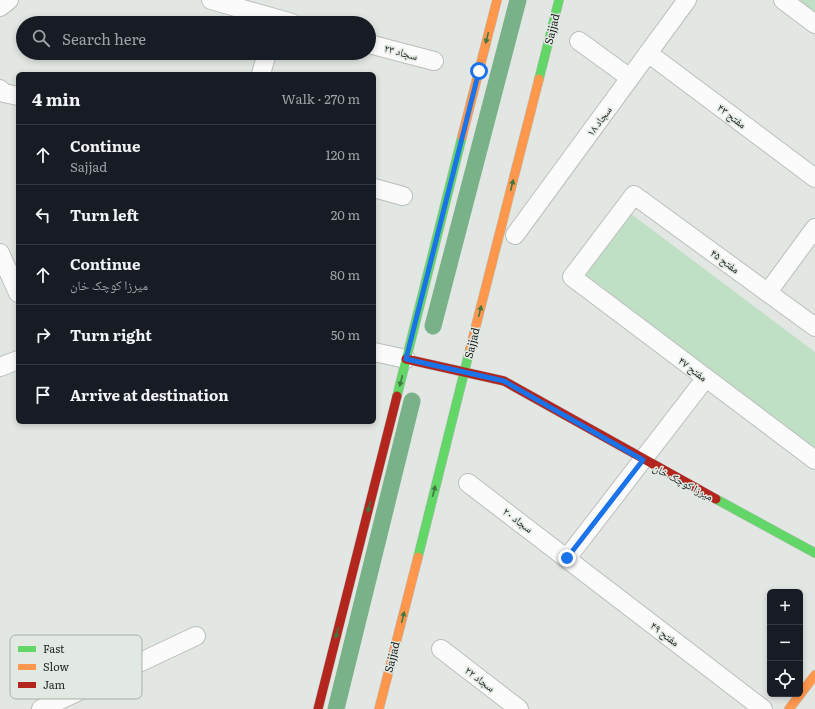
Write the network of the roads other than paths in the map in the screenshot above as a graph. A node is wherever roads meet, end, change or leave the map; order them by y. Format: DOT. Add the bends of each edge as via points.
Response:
graph roads {
  1 [pos="9,0"];
  2 [pos="211,0"];
  3 [pos="497,0"];
  4 [pos="559,0"];
  5 [pos="783,0"];
  6 [pos="681,2"];
  7 [pos="0,7"];
  8 [pos="262,16"];
  9 [pos="815,24"];
  10 [pos="579,42"];
  11 [pos="376,46"];
  12 [pos="648,53"];
  13 [pos="264,60"];
  14 [pos="434,61"];
  15 [pos="261,72"];
  16 [pos="630,78"];
  17 [pos="0,89"];
  18 [pos="16,96"];
  19 [pos="815,178"];
  20 [pos="376,189"];
  21 [pos="634,195"];
  22 [pos="403,196"];
  23 [pos="815,228"];
  24 [pos="515,234"];
  25 [pos="0,253"];
  26 [pos="16,289"];
  27 [pos="768,292"];
  28 [pos="815,327"];
  29 [pos="376,352"];
  30 [pos="406,359"];
  31 [pos="16,361"];
  32 [pos="0,367"];
  33 [pos="465,372"];
  34 [pos="705,379"];
  35 [pos="643,460"];
  36 [pos="815,460"];
  37 [pos="468,483"];
  38 [pos="815,553"];
  39 [pos="567,558"];
  40 [pos="196,636"];
  41 [pos="440,649"];
  42 [pos="142,661"];
  43 [pos="815,675"];
  44 [pos="62,699"];
  45 [pos="41,709"];
  46 [pos="318,709"];
  47 [pos="379,709"];
  48 [pos="519,709"];
  49 [pos="763,709"];
  50 [pos="789,709"];
  1 -- 7 [label="street"];
  2 -- 8 [label="street"];
  3 -- 30 [label="main road, one-way"];
  33 -- 4 [label="main road, Sajjad, one-way"];
  5 -- 9 [label="street"];
  6 -- 12 [label="street, سجاد ۱۸"];
  10 -- 16 [label="street"];
  11 -- 14 [label="street, سجاد ۲۳"];
  12 -- 16 [label="street, سجاد ۱۸"];
  12 -- 19 [label="street, مفتح ۴۳"];
  13 -- 15 [label="street"];
  16 -- 24 [label="street, سجاد ۱۸"];
  17 -- 18 [label="street" via="4,93"];
  20 -- 22 [label="street"];
  21 -- 27 [label="street, مفتح ۴۵"];
  21 -- 34 [label="street, مفتح ۴۷" via="572,278"];
  23 -- 27 [label="street"];
  25 -- 26 [label="street"];
  27 -- 28 [label="street, مفتح ۴۵"];
  29 -- 30 [label="street"];
  30 -- 33 [label="main road, میرزا کوچک خان"];
  30 -- 46 [label="main road, one-way"];
  31 -- 32 [label="street"];
  33 -- 35 [label="main road, میرزا کوچک خان" via="504,381"];
  47 -- 33 [label="main road, Sajjad, one-way"];
  34 -- 35 [label="street"];
  34 -- 36 [label="street, مفتح ۴۷"];
  35 -- 38 [label="main road, میرزا کوچک خان"];
  35 -- 39 [label="street"];
  37 -- 39 [label="street, سجاد ۲۰"];
  39 -- 49 [label="street, مفتح ۴۹"];
  40 -- 42 [label="street"];
  41 -- 48 [label="street, سجاد ۲۲"];
  43 -- 50 [label="main road"];
  44 -- 45 [label="street"];
}
